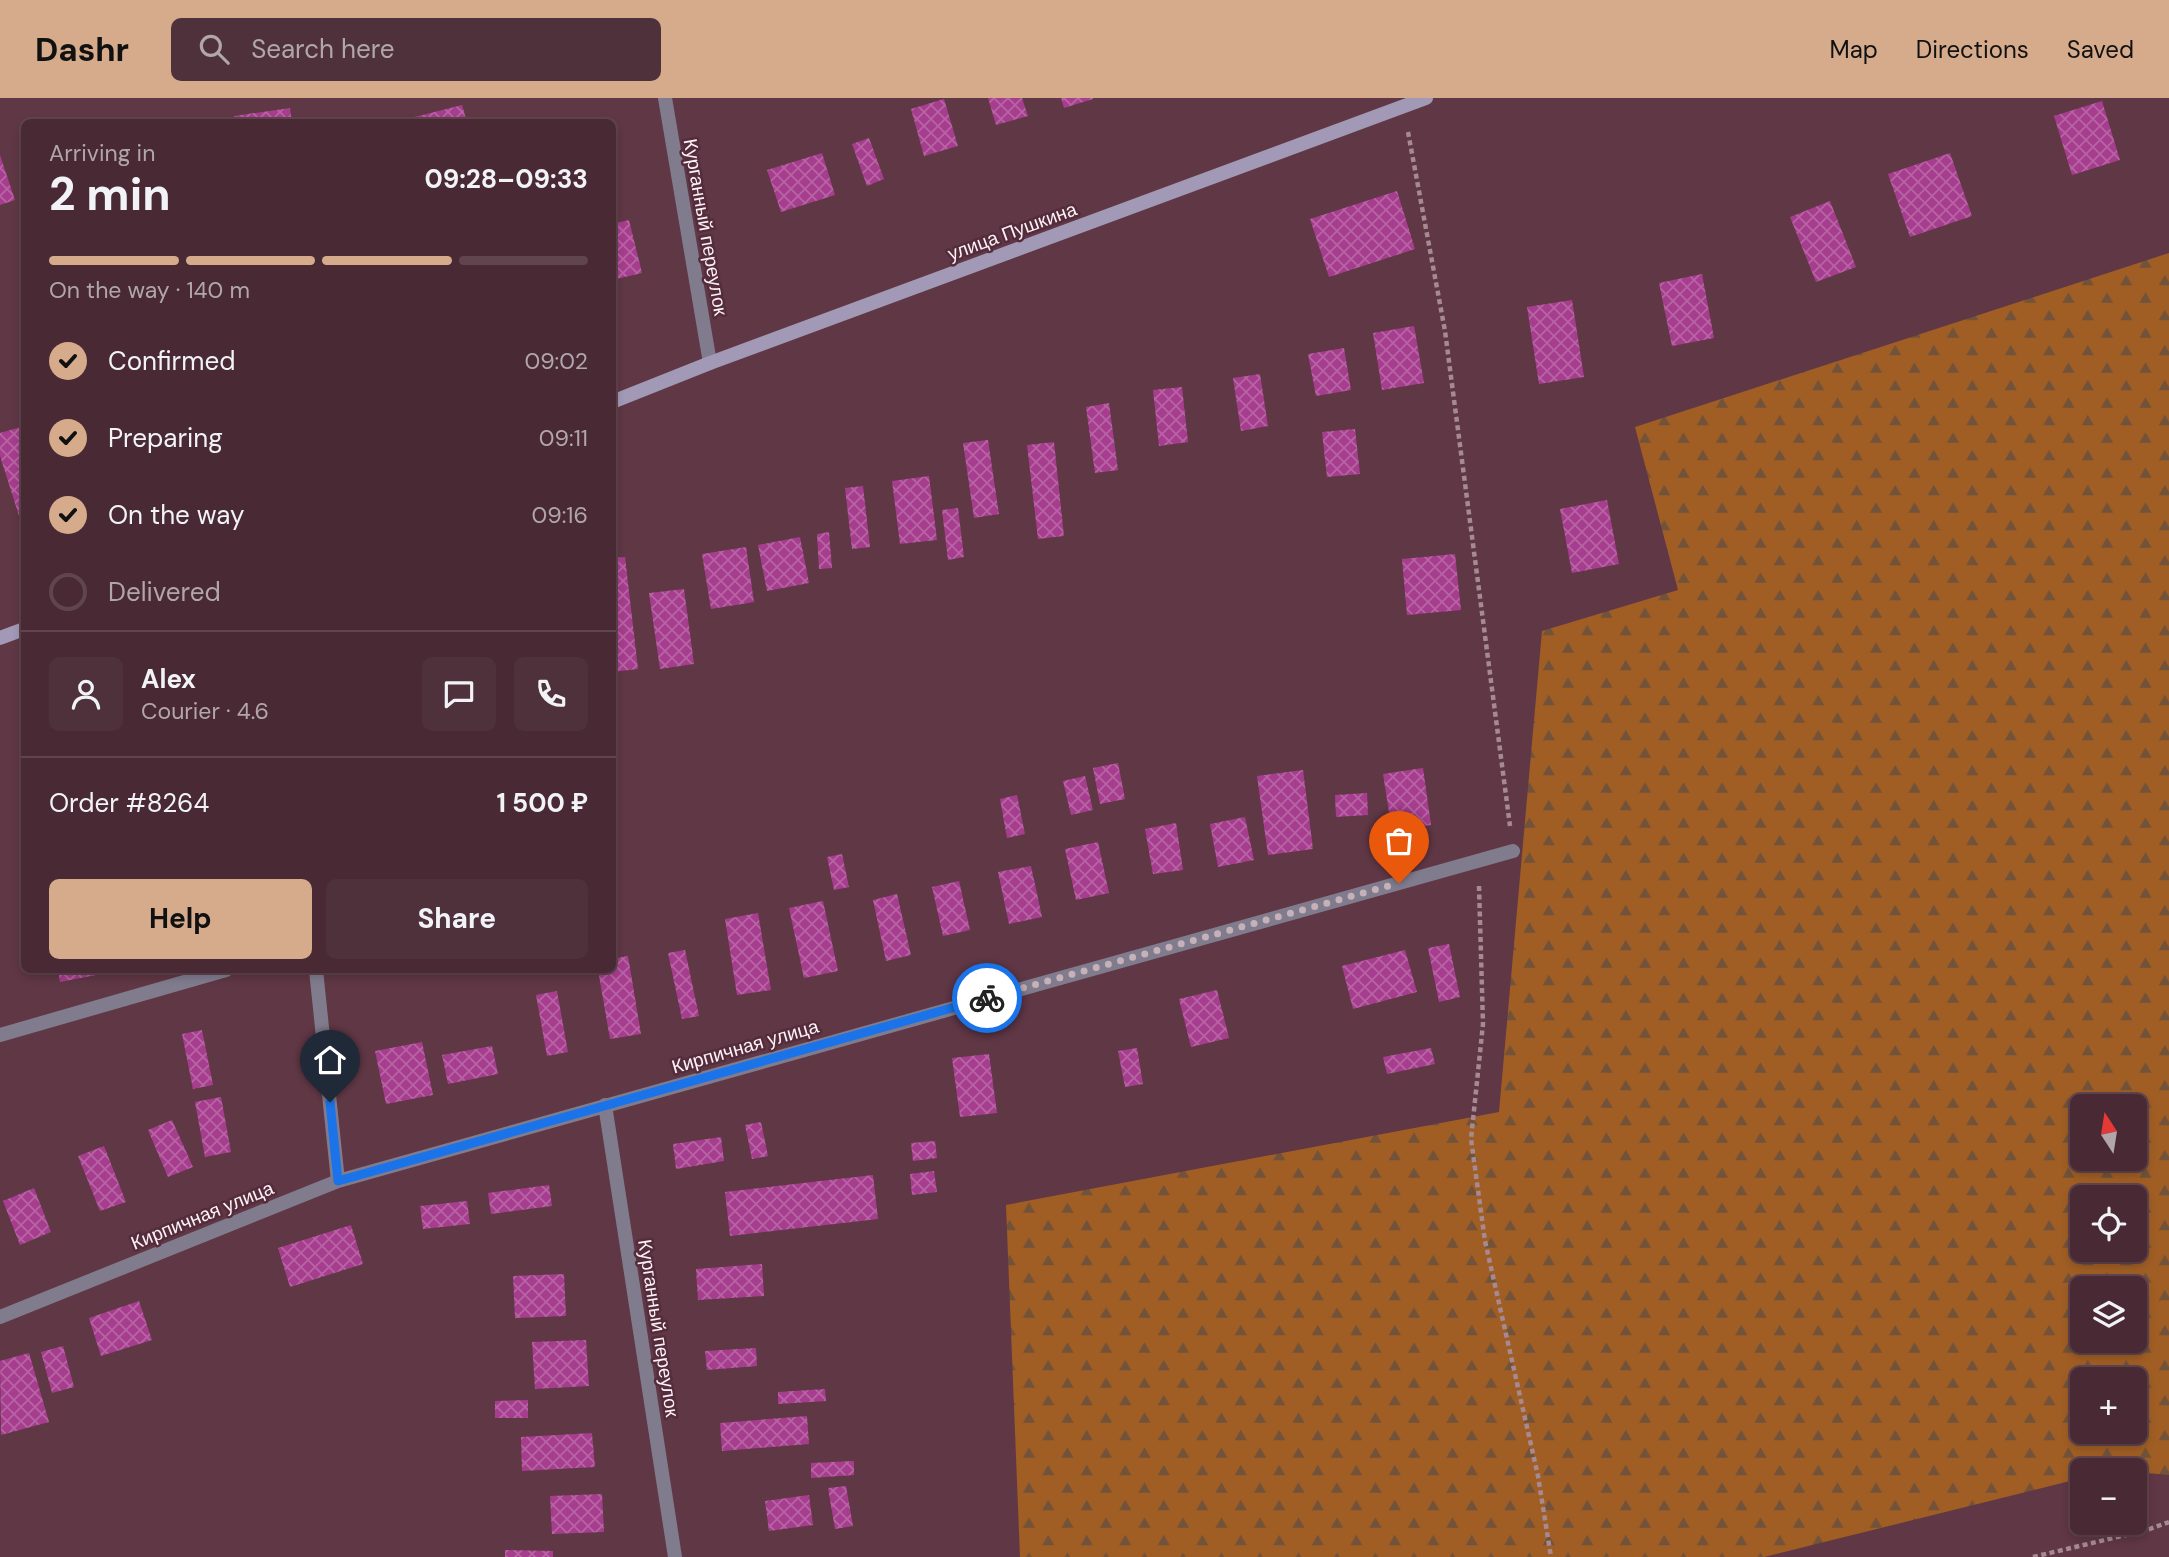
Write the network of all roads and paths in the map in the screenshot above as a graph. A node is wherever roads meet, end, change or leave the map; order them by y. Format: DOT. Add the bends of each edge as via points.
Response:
graph roads {
  1 [pos="665,98"];
  2 [pos="1426,98"];
  3 [pos="1403,107"];
  4 [pos="710,363"];
  5 [pos="616,400"];
  6 [pos="21,630"];
  7 [pos="0,638"];
  8 [pos="1513,851"];
  9 [pos="1478,861"];
  10 [pos="216,973"];
  11 [pos="316,973"];
  12 [pos="0,1035"];
  13 [pos="605,1105"];
  14 [pos="338,1181"];
  15 [pos="0,1317"];
  16 [pos="2169,1522"];
  17 [pos="675,1557"];
  18 [pos="1551,1557"];
  19 [pos="2034,1557"];
  1 -- 4 [label="street, Курганный переулок"];
  2 -- 3 [label="main road, улица Пушкина"];
  3 -- 4 [label="main road, улица Пушкина"];
  3 -- 8 [label="path" via="1445,331"];
  4 -- 5 [label="main road, улица Пушкина"];
  6 -- 7 [label="main road"];
  8 -- 9 [label="street, Кирпичная улица"];
  9 -- 13 [label="street, Кирпичная улица"];
  9 -- 18 [label="path" via="1483,1024 1471,1139 1485,1241 1538,1476"];
  10 -- 12 [label="street"];
  11 -- 14 [label="street"];
  13 -- 14 [label="street, Кирпичная улица"];
  13 -- 17 [label="street, Курганный переулок"];
  14 -- 15 [label="street, Кирпичная улица"];
  16 -- 19 [label="path"];
}
